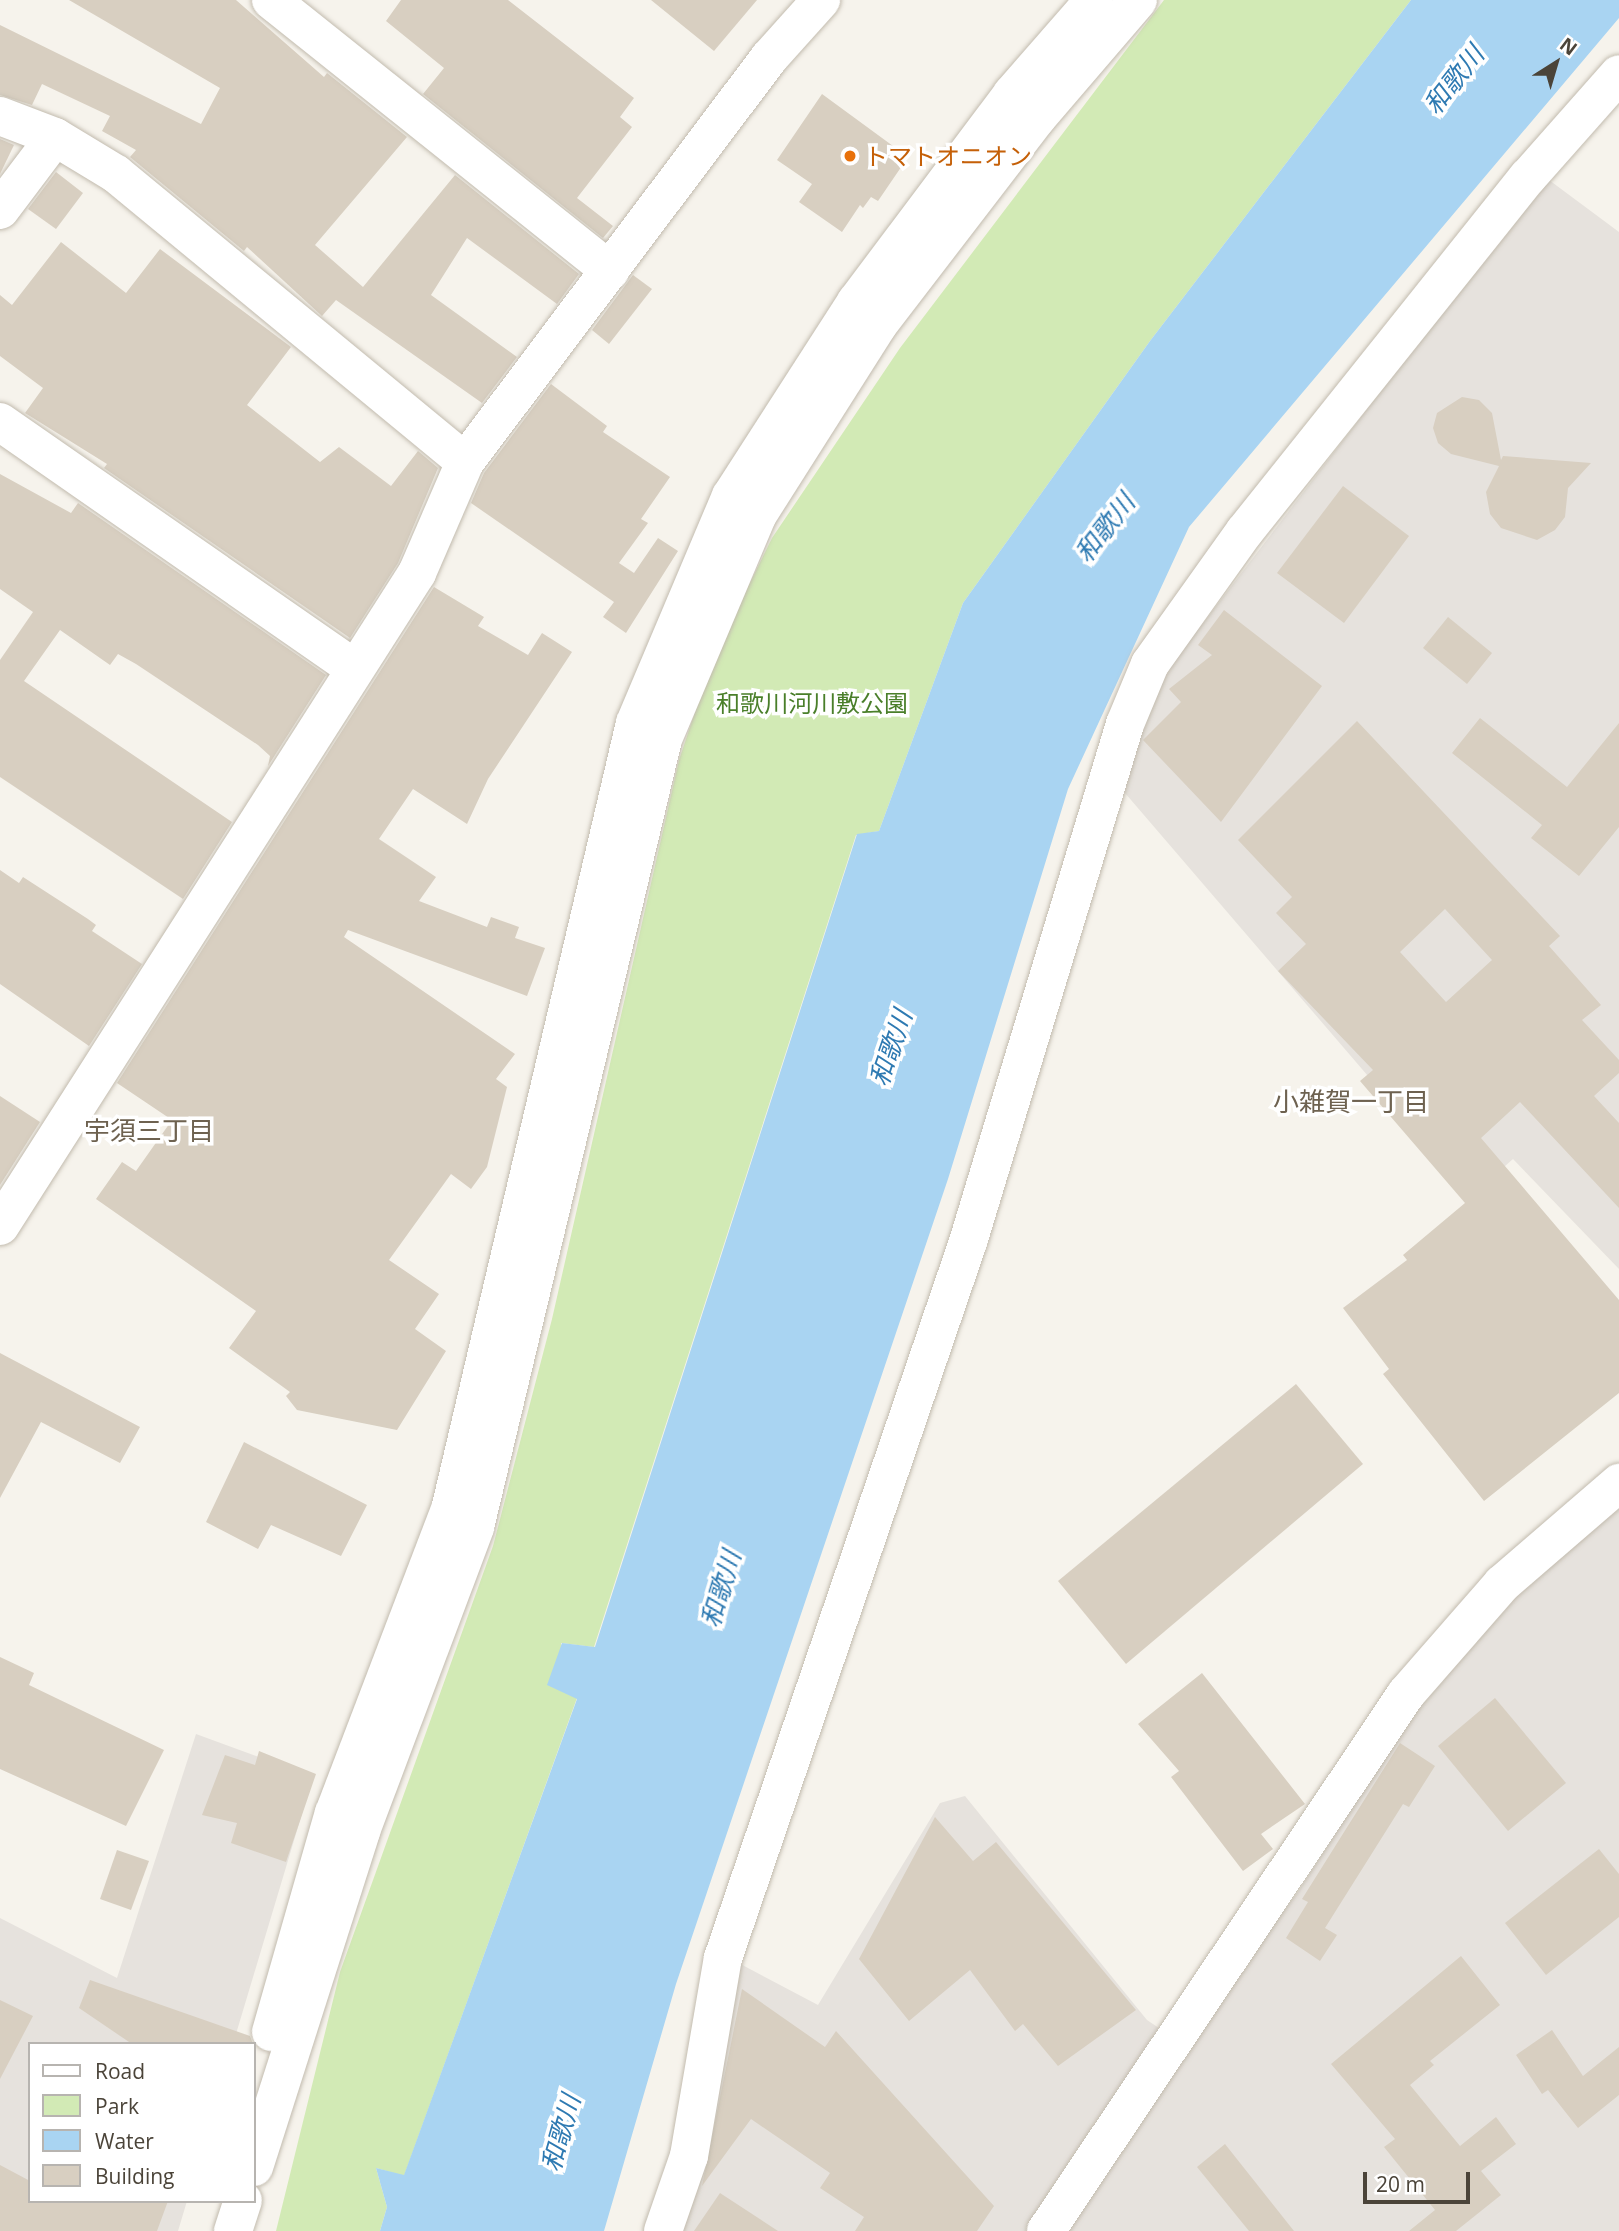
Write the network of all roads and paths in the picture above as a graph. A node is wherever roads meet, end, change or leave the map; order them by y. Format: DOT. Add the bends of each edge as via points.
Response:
graph roads {
  1 [pos="271,0"];
  2 [pos="821,0"];
  3 [pos="1094,0"];
  4 [pos="1138,0"];
  5 [pos="1619,74"];
  6 [pos="0,116"];
  7 [pos="55,137"];
  8 [pos="0,210"];
  9 [pos="610,271"];
  10 [pos="0,422"];
  11 [pos="465,461"];
  12 [pos="353,667"];
  13 [pos="0,1226"];
  14 [pos="1619,1483"];
  15 [pos="256,2080"];
  16 [pos="256,2161"];
  17 [pos="217,2203"];
  18 [pos="242,2203"];
  19 [pos="208,2231"];
  20 [pos="233,2231"];
  21 [pos="663,2231"];
  22 [pos="1046,2231"];
  1 -- 9 [label="street"];
  2 -- 9 [label="street" via="769,58"];
  3 -- 15 [label="street" via="1012,94 856,302 731,496 635,723 450,1510 334,1813"];
  4 -- 16 [label="street" via="1037,118 878,325 757,516 663,739 475,1527 361,1831"];
  5 -- 21 [label="street" via="1528,177 1245,531 1150,664 1125,723 968,1242 723,1958 689,2156"];
  6 -- 7 [label="street"];
  7 -- 8 [label="street"];
  7 -- 11 [label="street" via="116,174"];
  9 -- 11 [label="street"];
  10 -- 12 [label="street"];
  11 -- 12 [label="street" via="417,573"];
  12 -- 13 [label="street"];
  14 -- 22 [label="street" via="1503,1584 1406,1694"];
  17 -- 19 [label="street"];
  18 -- 20 [label="street"];
}
